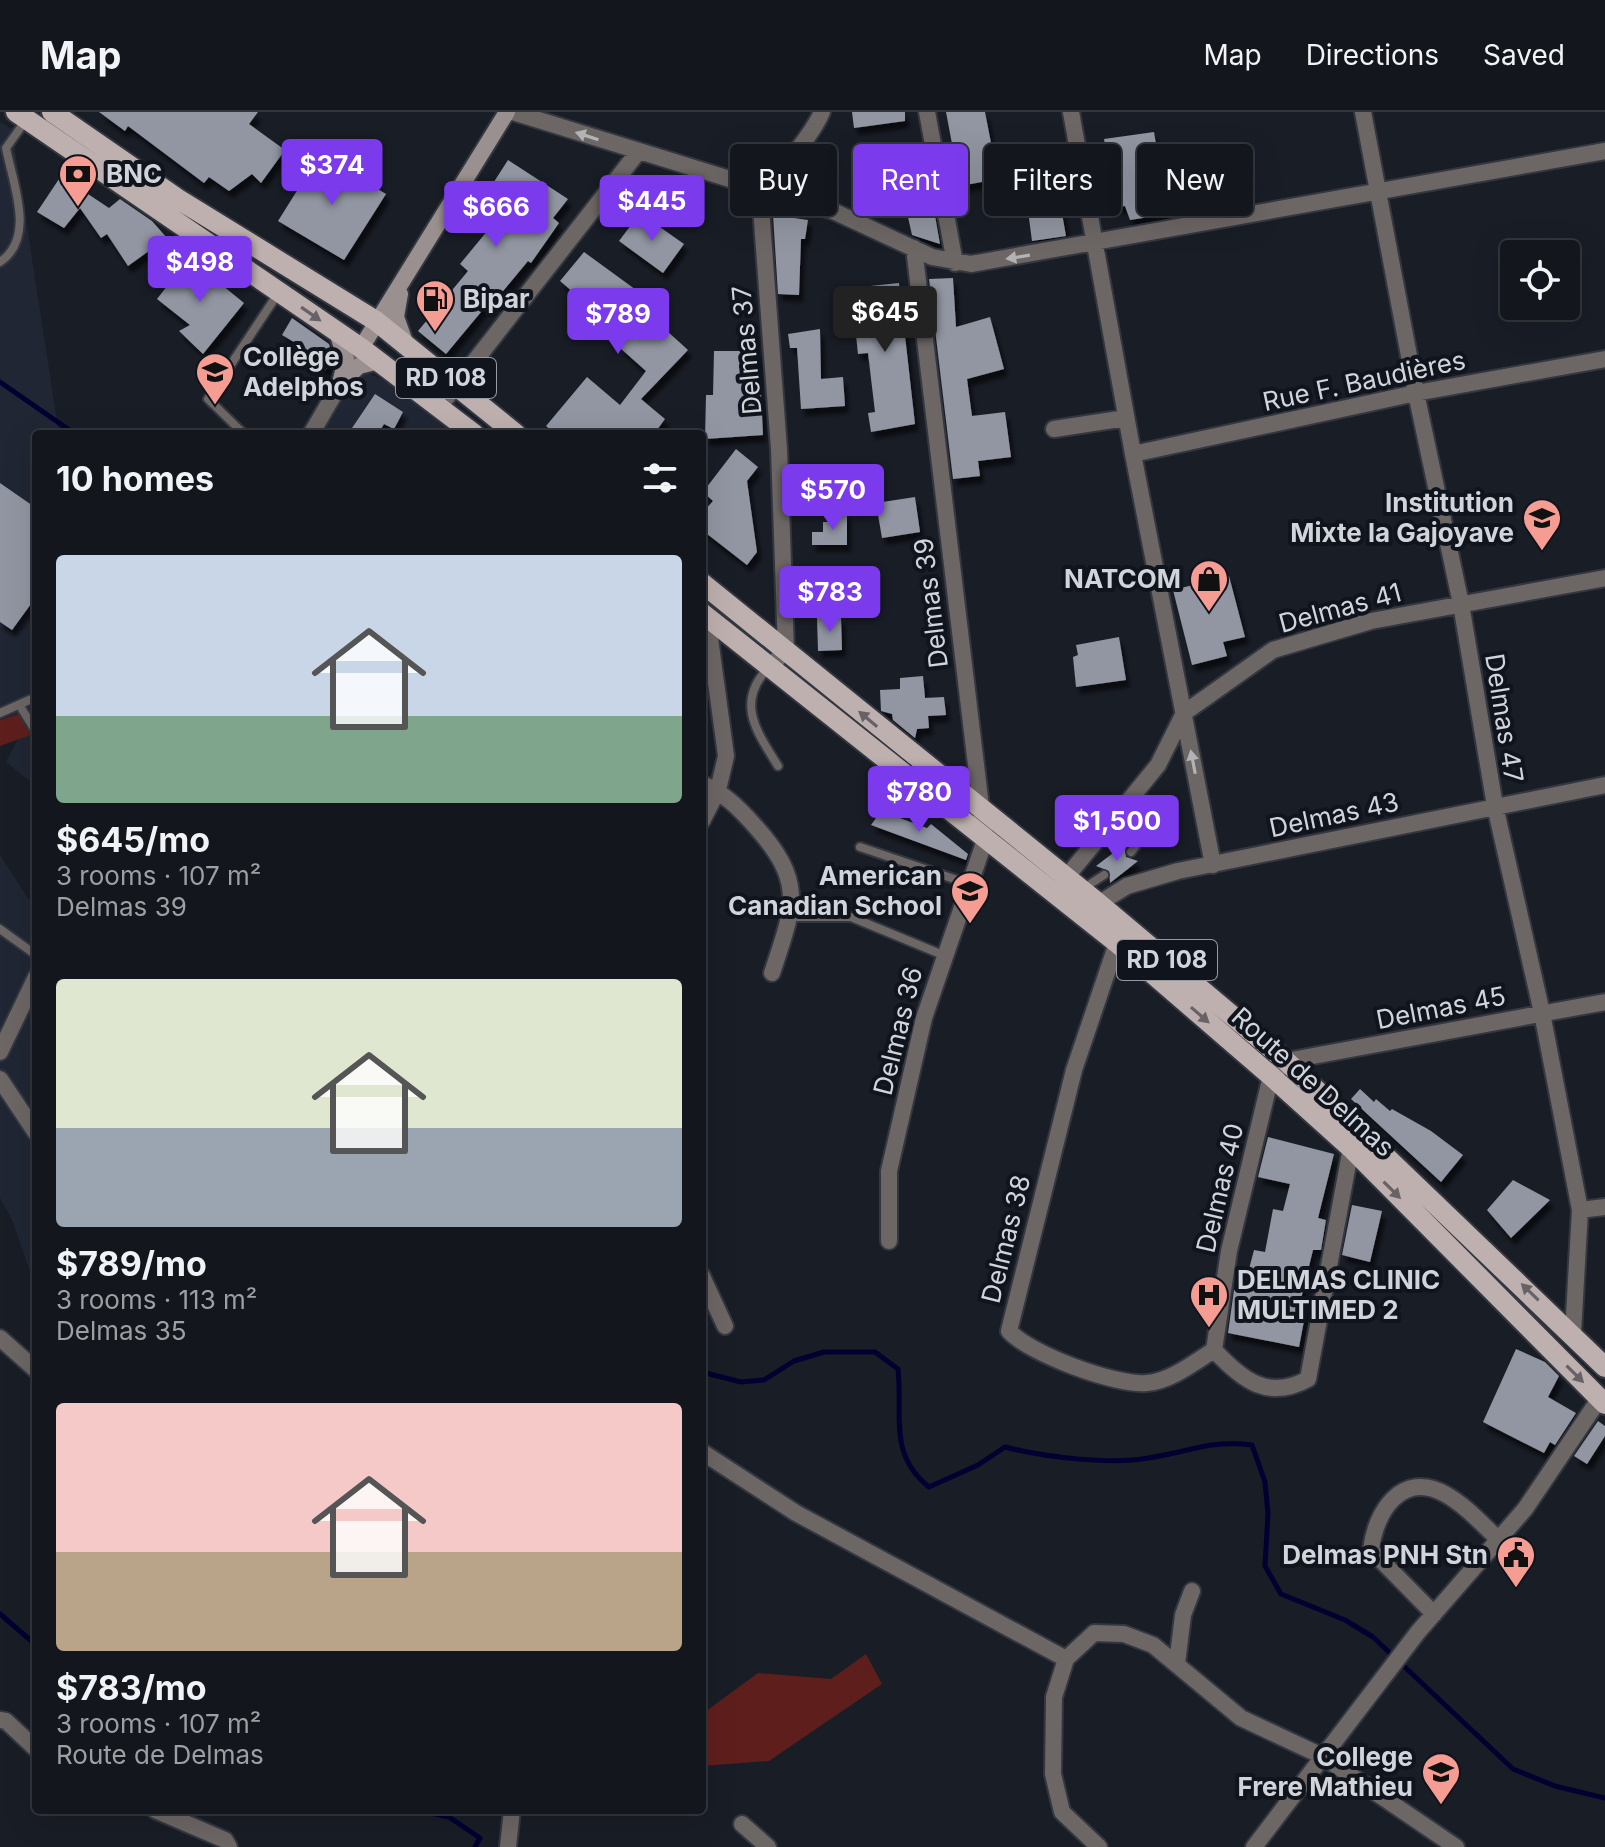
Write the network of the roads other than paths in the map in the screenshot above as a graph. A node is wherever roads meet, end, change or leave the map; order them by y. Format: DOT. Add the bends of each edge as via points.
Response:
graph roads {
  1 [pos="52,112"];
  2 [pos="510,112"];
  3 [pos="822,112"];
  4 [pos="927,112"];
  5 [pos="1071,112"];
  6 [pos="1363,112"];
  7 [pos="24,114"];
  8 [pos="804,144"];
  9 [pos="1605,151"];
  10 [pos="638,152"];
  11 [pos="730,179"];
  12 [pos="1377,190"];
  13 [pos="837,214"];
  14 [pos="761,216"];
  15 [pos="1095,245"];
  16 [pos="914,248"];
  17 [pos="0,262"];
  18 [pos="955,263"];
  19 [pos="402,285"];
  20 [pos="279,292"];
  21 [pos="376,321"];
  22 [pos="337,332"];
  23 [pos="405,342"];
  24 [pos="361,348"];
  25 [pos="1605,359"];
  26 [pos="379,361"];
  27 [pos="340,383"];
  28 [pos="455,385"];
  29 [pos="1416,393"];
  30 [pos="439,407"];
  31 [pos="1126,418"];
  32 [pos="1054,429"];
  33 [pos="240,430"];
  34 [pos="313,430"];
  35 [pos="469,430"];
  36 [pos="511,430"];
  37 [pos="1133,454"];
  38 [pos="1605,578"];
  39 [pos="706,586"];
  40 [pos="1461,604"];
  41 [pos="706,616"];
  42 [pos="706,627"];
  43 [pos="786,650"];
  44 [pos="769,668"];
  45 [pos="32,699"];
  46 [pos="20,706"];
  47 [pos="0,713"];
  48 [pos="1184,713"];
  49 [pos="32,726"];
  50 [pos="778,766"];
  51 [pos="1605,785"];
  52 [pos="706,786"];
  53 [pos="718,790"];
  54 [pos="1126,806"];
  55 [pos="1495,806"];
  56 [pos="980,810"];
  57 [pos="706,813"];
  58 [pos="985,840"];
  59 [pos="860,847"];
  60 [pos="1131,852"];
  61 [pos="1213,865"];
  62 [pos="1104,875"];
  63 [pos="970,884"];
  64 [pos="1076,896"];
  65 [pos="790,917"];
  66 [pos="0,929"];
  67 [pos="1117,943"];
  68 [pos="32,952"];
  69 [pos="943,955"];
  70 [pos="772,973"];
  71 [pos="32,985"];
  72 [pos="1605,1002"];
  73 [pos="1542,1013"];
  74 [pos="0,1052"];
  75 [pos="1286,1061"];
  76 [pos="1271,1076"];
  77 [pos="0,1079"];
  78 [pos="32,1127"];
  79 [pos="1351,1148"];
  80 [pos="1605,1207"];
  81 [pos="1580,1210"];
  82 [pos="889,1241"];
  83 [pos="706,1285"];
  84 [pos="725,1326"];
  85 [pos="1573,1333"];
  86 [pos="0,1338"];
  87 [pos="1214,1350"];
  88 [pos="32,1366"];
  89 [pos="1605,1367"];
  90 [pos="1602,1401"];
  91 [pos="706,1455"];
  92 [pos="1498,1539"];
  93 [pos="1192,1591"];
  94 [pos="1434,1614"];
  95 [pos="1066,1659"];
  96 [pos="1177,1664"];
  97 [pos="0,1720"];
  98 [pos="32,1746"];
  99 [pos="1322,1756"];
  100 [pos="164,1814"];
  101 [pos="512,1814"];
  102 [pos="742,1824"];
  103 [pos="511,1846"];
  104 [pos="229,1847"];
  105 [pos="768,1847"];
  106 [pos="1099,1847"];
  107 [pos="1254,1847"];
  108 [pos="1456,1847"];
  1 -- 21 [label="main road, RD 108" via="178,199"];
  10 -- 2 [label="street, one-way"];
  2 -- 19 [label="main road"];
  3 -- 8 [label="street, Delmas 37"];
  4 -- 18 [label="street"];
  5 -- 15 [label="street"];
  6 -- 12 [label="street, Delmas 47"];
  7 -- 17 [label="lane" via="6,148 21,232 14,253"];
  7 -- 20 [label="main road, RD 108"];
  9 -- 12 [label="street"];
  10 -- 11 [label="street"];
  10 -- 28 [label="street"];
  12 -- 15 [label="street"];
  12 -- 29 [label="street, Delmas 47"];
  13 -- 16 [label="street"];
  14 -- 43 [label="street, Delmas 37" via="779,449"];
  15 -- 18 [label="street, one-way"];
  15 -- 31 [label="street"];
  16 -- 18 [label="street"];
  16 -- 56 [label="street, Delmas 39"];
  19 -- 21 [label="main road"];
  19 -- 23 [label="main road" via="396,317"];
  20 -- 22 [label="main road, RD 108, one-way"];
  20 -- 33 [label="lane" via="208,399"];
  21 -- 23 [label="main road, RD 108"];
  21 -- 24 [label="main road"];
  22 -- 24 [label="main road, RD 108"];
  22 -- 27 [label="main road" via="346,360"];
  23 -- 28 [label="main road, RD 108"];
  24 -- 26 [label="main road, RD 108"];
  24 -- 27 [label="street"];
  25 -- 29 [label="street, Rue F. Baudières"];
  26 -- 27 [label="main road" via="355,368"];
  26 -- 30 [label="main road, RD 108"];
  27 -- 34 [label="street"];
  28 -- 30 [label="street"];
  28 -- 36 [label="main road, RD 108"];
  29 -- 37 [label="street, Rue F. Baudières"];
  29 -- 40 [label="street, Delmas 47"];
  30 -- 35 [label="main road, RD 108"];
  31 -- 32 [label="street"];
  31 -- 37 [label="street"];
  37 -- 48 [label="street"];
  38 -- 40 [label="street, Delmas 41"];
  39 -- 43 [label="main road, Route de Delmas / RD 108"];
  40 -- 48 [label="street, Delmas 41" via="1371,621 1273,650"];
  40 -- 55 [label="street, Delmas 47"];
  41 -- 44 [label="main road, Route de Delmas / RD 108"];
  42 -- 53 [label="street" via="726,756"];
  43 -- 44 [label="street"];
  56 -- 43 [label="main road, Route de Delmas / RD 108, one-way"];
  44 -- 50 [label="lane" via="756,681 751,704 754,727"];
  44 -- 58 [label="main road, Route de Delmas / RD 108"];
  45 -- 46 [label="lane"];
  46 -- 47 [label="lane"];
  46 -- 49 [label="lane"];
  48 -- 54 [label="street, Delmas 41" via="1158,765"];
  61 -- 48 [label="street, one-way"];
  51 -- 55 [label="street, Delmas 43"];
  52 -- 53 [label="street"];
  53 -- 57 [label="street"];
  53 -- 65 [label="street" via="785,864 791,881"];
  54 -- 60 [label="lane" via="1142,831"];
  54 -- 64 [label="street, Delmas 41"];
  55 -- 61 [label="street, Delmas 43"];
  55 -- 73 [label="street, Delmas 47"];
  56 -- 58 [label="street, Delmas 39"];
  56 -- 64 [label="main road, Route de Delmas / RD 108"];
  58 -- 63 [label="street, Delmas 36"];
  58 -- 64 [label="main road, Route de Delmas / RD 108"];
  59 -- 63 [label="lane"];
  61 -- 64 [label="street, Delmas 43"];
  62 -- 64 [label="lane"];
  63 -- 69 [label="street, Delmas 36"];
  64 -- 67 [label="main road, Route de Delmas / RD 108"];
  64 -- 75 [label="main road, Route de Delmas / RD 108"];
  65 -- 69 [label="lane" via="851,917"];
  65 -- 70 [label="street"];
  66 -- 68 [label="lane"];
  67 -- 76 [label="main road, Route de Delmas / RD 108, one-way"];
  67 -- 87 [label="street, Delmas 38" via="1074,1070 1009,1331 1049,1355 1121,1382 1150,1383"];
  69 -- 82 [label="street, Delmas 36" via="889,1171"];
  71 -- 74 [label="street"];
  72 -- 73 [label="street, Delmas 45"];
  73 -- 75 [label="street, Delmas 45"];
  73 -- 81 [label="street, Delmas 47"];
  75 -- 76 [label="street"];
  85 -- 75 [label="main road, Route de Delmas / RD 108, one-way"];
  76 -- 79 [label="main road, Route de Delmas / RD 108"];
  76 -- 87 [label="street, Delmas 40" via="1229,1251"];
  77 -- 78 [label="street"];
  79 -- 87 [label="street" via="1308,1379 1272,1390 1237,1374"];
  79 -- 90 [label="main road, Route de Delmas / RD 108, one-way"];
  80 -- 81 [label="street"];
  81 -- 85 [label="street, Delmas 47"];
  83 -- 84 [label="street"];
  85 -- 89 [label="main road, Route de Delmas / RD 108"];
  86 -- 88 [label="street"];
  90 -- 92 [label="street"];
  91 -- 95 [label="street" via="796,1513"];
  92 -- 94 [label="street"];
  92 -- 94 [label="street" via="1446,1494 1429,1487 1402,1489 1388,1503 1373,1529 1371,1550"];
  93 -- 96 [label="street"];
  94 -- 99 [label="street"];
  95 -- 96 [label="street" via="1094,1633 1124,1634 1153,1645"];
  95 -- 106 [label="street" via="1054,1697 1053,1774 1062,1812"];
  96 -- 99 [label="street" via="1241,1718"];
  97 -- 98 [label="street"];
  99 -- 107 [label="street"];
  99 -- 108 [label="street"];
  100 -- 104 [label="street" via="225,1840"];
  101 -- 103 [label="street"];
  102 -- 105 [label="street"];
}
